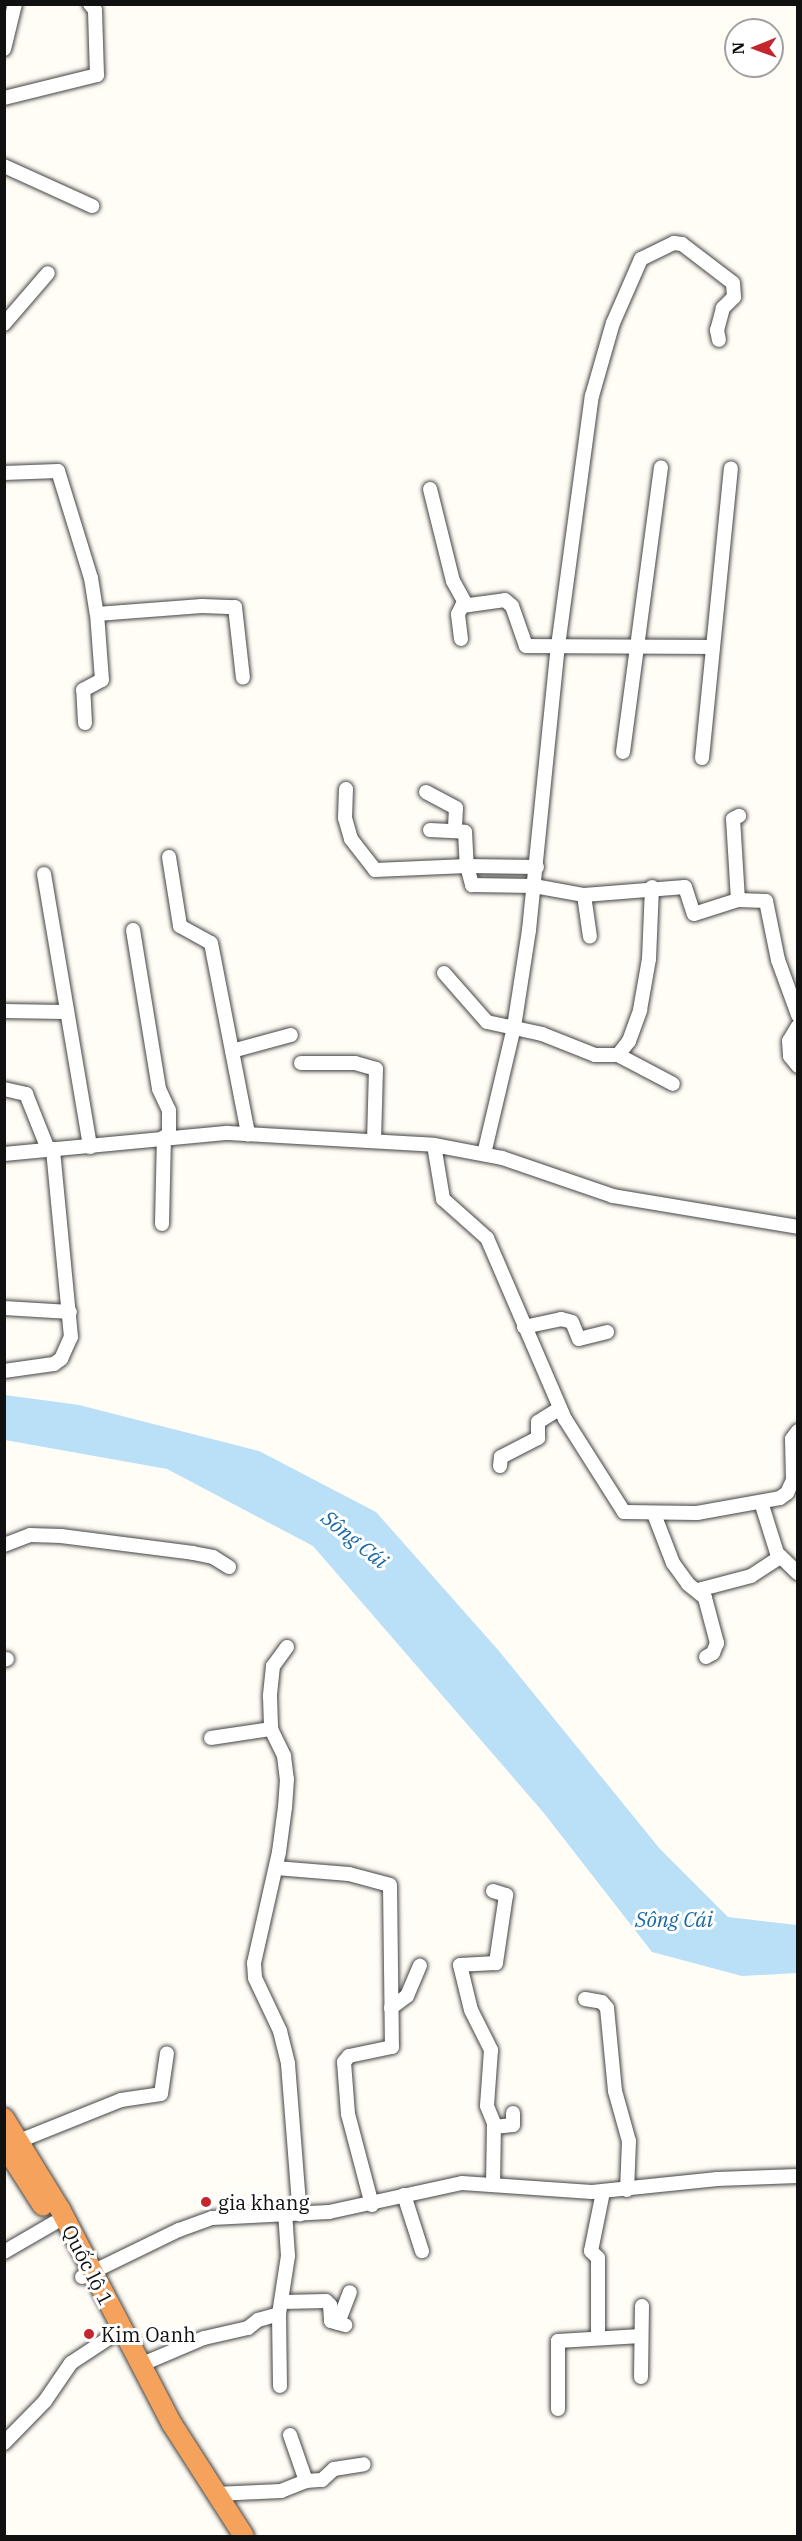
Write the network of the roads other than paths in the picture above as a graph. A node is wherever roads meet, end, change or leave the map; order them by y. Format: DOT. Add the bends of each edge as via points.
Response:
graph roads {
  1 [pos="15,4"];
  2 [pos="90,4"];
  3 [pos="4,49"];
  4 [pos="4,98"];
  5 [pos="4,166"];
  6 [pos="92,206"];
  7 [pos="48,273"];
  8 [pos="4,324"];
  9 [pos="719,340"];
  10 [pos="661,468"];
  11 [pos="731,468"];
  12 [pos="4,473"];
  13 [pos="430,489"];
  14 [pos="466,604"];
  15 [pos="97,614"];
  16 [pos="461,639"];
  17 [pos="637,645"];
  18 [pos="558,646"];
  19 [pos="711,647"];
  20 [pos="243,678"];
  21 [pos="85,723"];
  22 [pos="622,752"];
  23 [pos="702,758"];
  24 [pos="346,789"];
  25 [pos="426,792"];
  26 [pos="739,816"];
  27 [pos="455,829"];
  28 [pos="430,830"];
  29 [pos="169,857"];
  30 [pos="466,866"];
  31 [pos="537,867"];
  32 [pos="44,874"];
  33 [pos="534,886"];
  34 [pos="652,887"];
  35 [pos="584,895"];
  36 [pos="738,900"];
  37 [pos="133,930"];
  38 [pos="590,937"];
  39 [pos="444,973"];
  40 [pos="4,1011"];
  41 [pos="64,1012"];
  42 [pos="798,1015"];
  43 [pos="798,1026"];
  44 [pos="514,1027"];
  45 [pos="291,1035"];
  46 [pos="232,1051"];
  47 [pos="618,1055"];
  48 [pos="302,1063"];
  49 [pos="798,1066"];
  50 [pos="673,1084"];
  51 [pos="4,1089"];
  52 [pos="248,1134"];
  53 [pos="167,1137"];
  54 [pos="374,1140"];
  55 [pos="434,1145"];
  56 [pos="90,1147"];
  57 [pos="51,1149"];
  58 [pos="4,1154"];
  59 [pos="484,1154"];
  60 [pos="162,1224"];
  61 [pos="798,1227"];
  62 [pos="4,1308"];
  63 [pos="70,1312"];
  64 [pos="524,1327"];
  65 [pos="607,1332"];
  66 [pos="4,1371"];
  67 [pos="560,1408"];
  68 [pos="798,1431"];
  69 [pos="500,1466"];
  70 [pos="761,1502"];
  71 [pos="654,1514"];
  72 [pos="4,1545"];
  73 [pos="780,1557"];
  74 [pos="229,1567"];
  75 [pos="798,1573"];
  76 [pos="698,1590"];
  77 [pos="287,1647"];
  78 [pos="706,1656"];
  79 [pos="271,1729"];
  80 [pos="211,1738"];
  81 [pos="276,1868"];
  82 [pos="493,1891"];
  83 [pos="420,1966"];
  84 [pos="585,1999"];
  85 [pos="391,2008"];
  86 [pos="167,2053"];
  87 [pos="513,2113"];
  88 [pos="4,2118"];
  89 [pos="494,2127"];
  90 [pos="12,2143"];
  91 [pos="798,2176"];
  92 [pos="493,2185"];
  93 [pos="627,2190"];
  94 [pos="603,2192"];
  95 [pos="404,2195"];
  96 [pos="372,2205"];
  97 [pos="285,2212"];
  98 [pos="300,2215"];
  99 [pos="54,2223"];
  100 [pos="422,2251"];
  101 [pos="4,2252"];
  102 [pos="87,2274"];
  103 [pos="350,2292"];
  104 [pos="642,2306"];
  105 [pos="281,2308"];
  106 [pos="112,2336"];
  107 [pos="641,2336"];
  108 [pos="598,2338"];
  109 [pos="140,2365"];
  110 [pos="641,2377"];
  111 [pos="280,2386"];
  112 [pos="558,2409"];
  113 [pos="290,2435"];
  114 [pos="4,2443"];
  115 [pos="364,2464"];
  116 [pos="306,2481"];
  117 [pos="215,2494"];
  118 [pos="231,2536"];
  119 [pos="244,2536"];
  1 -- 3 [label="street"];
  2 -- 4 [label="street" via="95,10 97,75"];
  5 -- 6 [label="street"];
  7 -- 8 [label="street"];
  9 -- 18 [label="street" via="717,330 723,308 734,297 733,283 682,244 674,243 641,259 613,323 592,396"];
  10 -- 17 [label="street"];
  11 -- 19 [label="street"];
  12 -- 15 [label="street" via="58,471 91,578"];
  13 -- 14 [label="street" via="453,581"];
  14 -- 16 [label="street" via="458,610"];
  14 -- 18 [label="street" via="509,602 523,644"];
  15 -- 20 [label="street" via="229,604 237,614"];
  15 -- 21 [label="street" via="102,680 83,690"];
  17 -- 18 [label="street"];
  17 -- 19 [label="street"];
  17 -- 22 [label="street"];
  18 -- 31 [label="street"];
  19 -- 23 [label="street"];
  24 -- 30 [label="street" via="345,818 351,840 375,870"];
  25 -- 27 [label="street" via="456,808"];
  26 -- 36 [label="street" via="734,819"];
  27 -- 28 [label="street"];
  27 -- 30 [label="street" via="465,831"];
  29 -- 46 [label="street" via="180,926 211,943"];
  30 -- 31 [label="street"];
  30 -- 33 [label="street" via="472,885"];
  31 -- 33 [label="street"];
  32 -- 41 [label="street"];
  33 -- 35 [label="street"];
  33 -- 44 [label="street"];
  34 -- 35 [label="street"];
  34 -- 36 [label="street" via="688,888 694,914"];
  34 -- 47 [label="street" via="649,959 640,1010 629,1041"];
  35 -- 38 [label="street"];
  36 -- 42 [label="street" via="761,899 769,904 778,960"];
  37 -- 53 [label="street" via="159,1089 169,1110"];
  39 -- 44 [label="street" via="483,1020"];
  40 -- 41 [label="street"];
  41 -- 56 [label="street"];
  43 -- 49 [label="street" via="789,1041 790,1056"];
  44 -- 47 [label="street" via="595,1055"];
  44 -- 59 [label="street"];
  45 -- 46 [label="street"];
  46 -- 52 [label="street"];
  47 -- 50 [label="street"];
  48 -- 54 [label="street" via="355,1063 376,1069"];
  51 -- 57 [label="street" via="26,1094"];
  52 -- 53 [label="street"];
  52 -- 54 [label="street"];
  53 -- 56 [label="street"];
  53 -- 60 [label="street"];
  54 -- 55 [label="street"];
  55 -- 59 [label="street"];
  55 -- 64 [label="street" via="443,1199 487,1238"];
  56 -- 57 [label="street"];
  57 -- 58 [label="street"];
  57 -- 63 [label="street"];
  59 -- 61 [label="street" via="613,1197"];
  62 -- 63 [label="street"];
  63 -- 66 [label="street" via="71,1337 61,1359 46,1367"];
  64 -- 65 [label="street" via="561,1319 572,1322 579,1339"];
  64 -- 67 [label="street"];
  67 -- 69 [label="street" via="538,1422 538,1438 501,1457"];
  67 -- 71 [label="street" via="624,1512"];
  68 -- 70 [label="street" via="792,1439 794,1474 787,1493"];
  70 -- 71 [label="street" via="698,1514"];
  70 -- 73 [label="street"];
  71 -- 76 [label="street" via="673,1563"];
  72 -- 74 [label="street" via="30,1535 61,1536 193,1553 213,1557"];
  73 -- 75 [label="street"];
  73 -- 76 [label="street" via="751,1576"];
  76 -- 78 [label="street" via="705,1598 717,1640 713,1653"];
  77 -- 79 [label="street" via="270,1675"];
  79 -- 80 [label="street"];
  79 -- 81 [label="street" via="284,1756 287,1779"];
  81 -- 85 [label="street" via="349,1874 390,1885"];
  81 -- 98 [label="street" via="254,1963 255,1978 280,2031 288,2064"];
  82 -- 89 [label="street" via="506,1895 496,1963 460,1965 471,2010 491,2050 487,2106"];
  83 -- 85 [label="street" via="407,1996"];
  84 -- 93 [label="street" via="602,2002 607,2008 615,2091 629,2141"];
  85 -- 96 [label="street" via="392,2049 349,2056 344,2062 348,2114"];
  86 -- 90 [label="street" via="161,2094 121,2100"];
  87 -- 89 [label="street" via="513,2125"];
  88 -- 90 [label="highway, Quốc lộ 1"];
  89 -- 92 [label="street"];
  90 -- 99 [label="highway, Quốc lộ 1"];
  90 -- 102 [label="highway, Quốc lộ 1"];
  91 -- 93 [label="street" via="717,2179"];
  92 -- 94 [label="street"];
  92 -- 95 [label="street" via="453,2184"];
  93 -- 94 [label="street"];
  94 -- 108 [label="street" via="591,2251 598,2258"];
  95 -- 96 [label="street"];
  95 -- 100 [label="street"];
  96 -- 98 [label="street"];
  97 -- 98 [label="street"];
  97 -- 102 [label="street" via="212,2218"];
  97 -- 105 [label="street" via="288,2256"];
  99 -- 101 [label="street"];
  99 -- 102 [label="highway, Quốc lộ 1"];
  102 -- 106 [label="highway, Quốc lộ 1"];
  102 -- 109 [label="highway, Quốc lộ 1"];
  103 -- 105 [label="street" via="342,2324 331,2321 326,2301"];
  104 -- 107 [label="street"];
  105 -- 109 [label="street" via="248,2328 204,2338"];
  105 -- 111 [label="street"];
  106 -- 114 [label="street" via="71,2363 45,2401"];
  106 -- 118 [label="highway, Quốc lộ 1" via="171,2445"];
  107 -- 108 [label="street"];
  107 -- 110 [label="street"];
  108 -- 112 [label="street" via="557,2341"];
  109 -- 117 [label="highway, Quốc lộ 1"];
  113 -- 116 [label="street"];
  115 -- 116 [label="street" via="334,2469 322,2480"];
  116 -- 117 [label="street" via="281,2491"];
  117 -- 119 [label="highway, Quốc lộ 1"];
}
